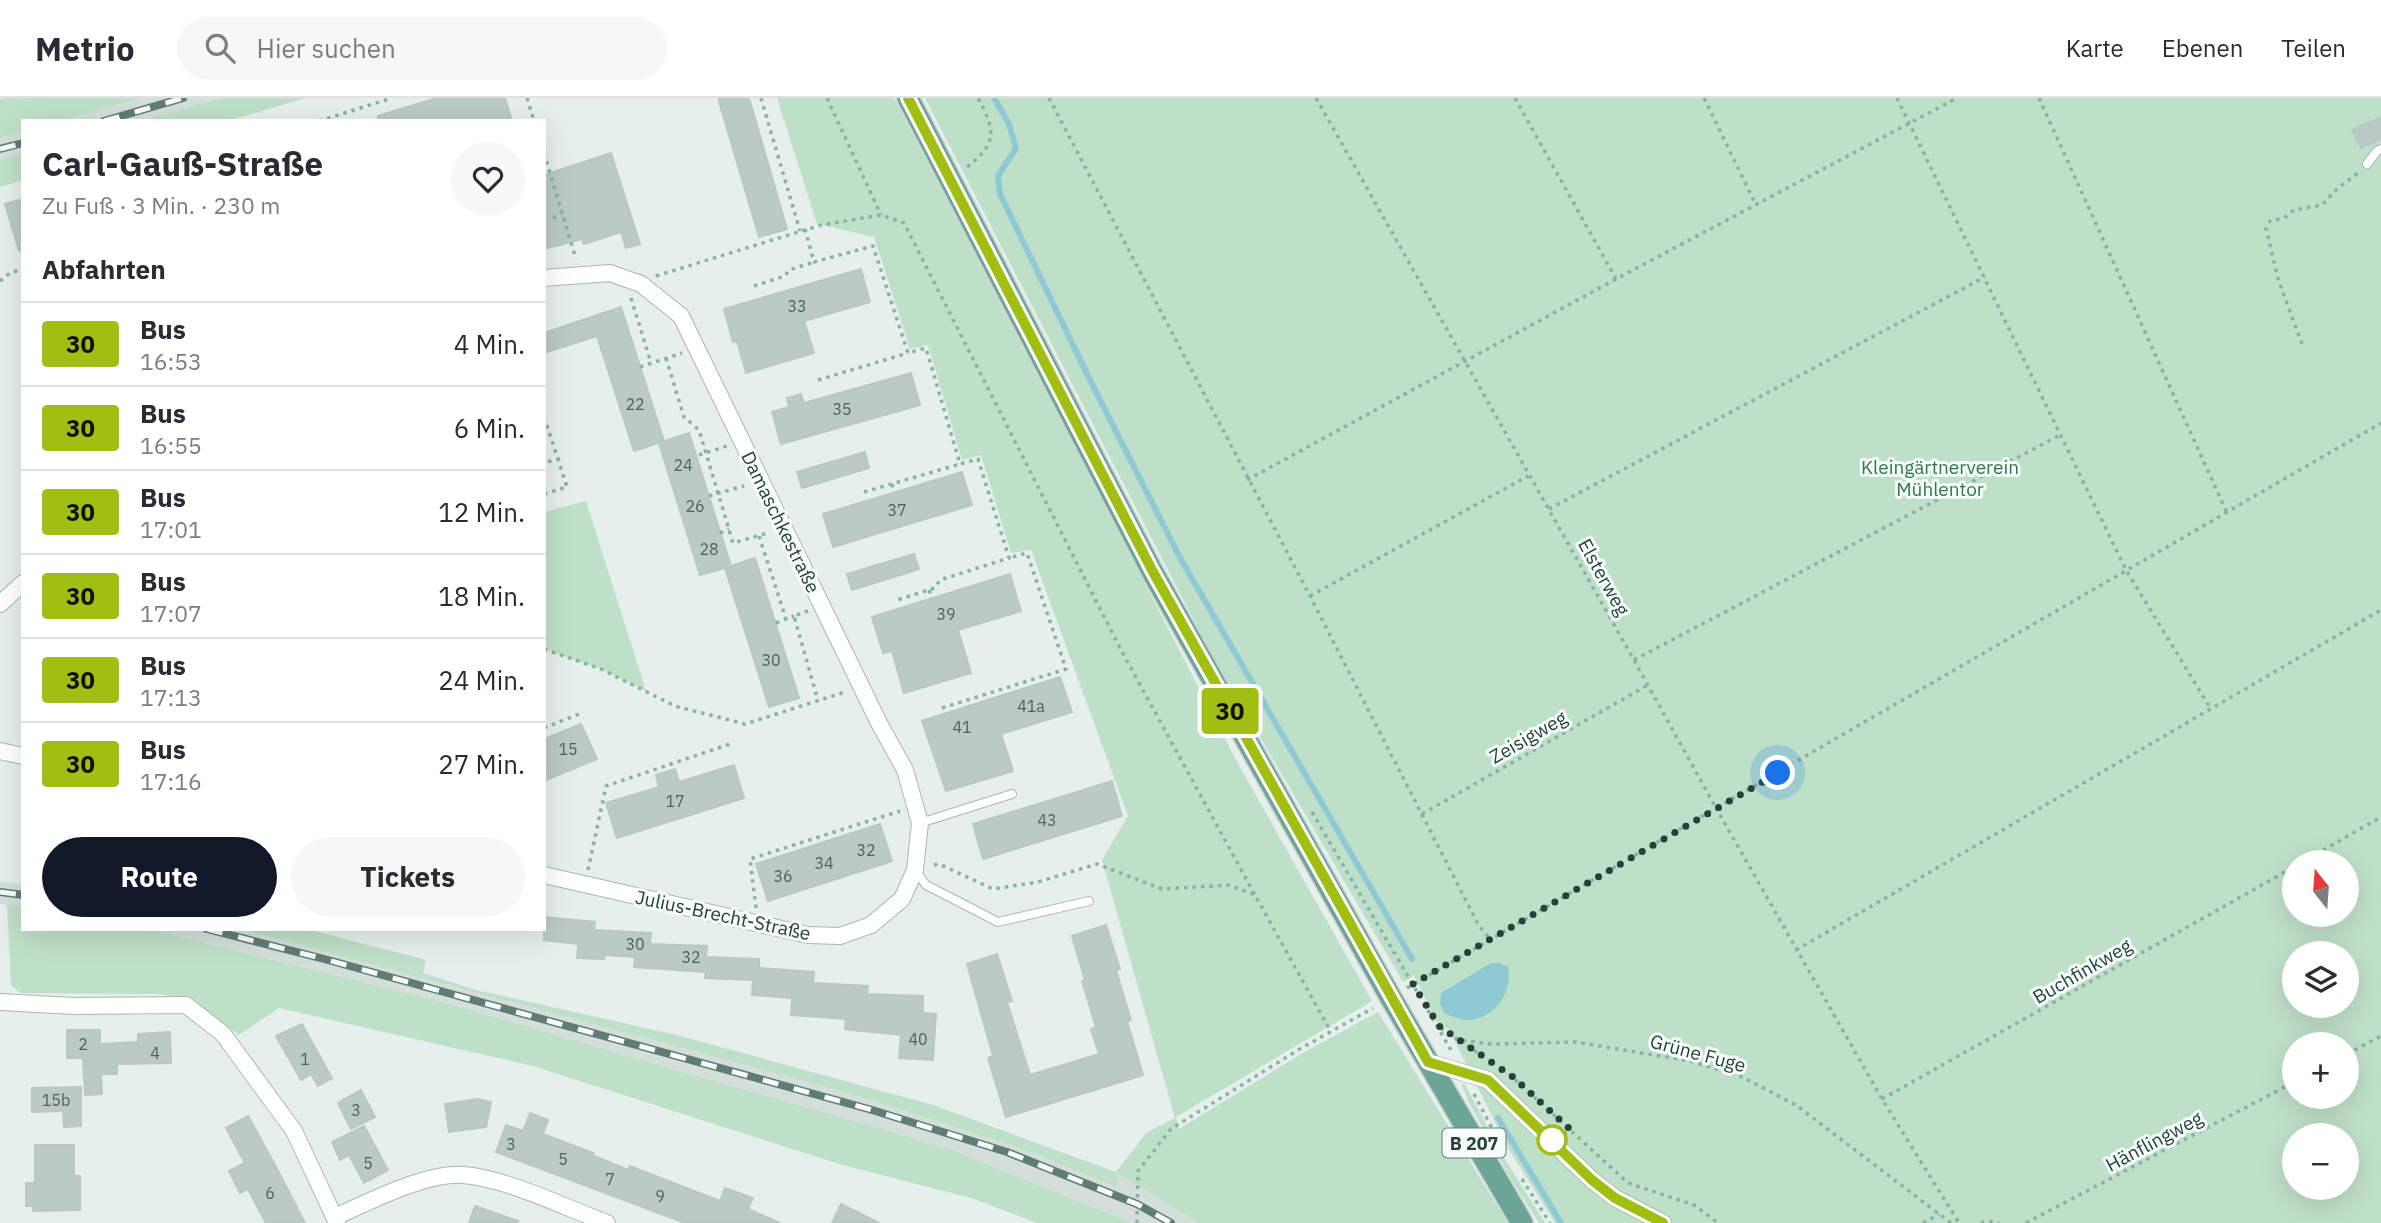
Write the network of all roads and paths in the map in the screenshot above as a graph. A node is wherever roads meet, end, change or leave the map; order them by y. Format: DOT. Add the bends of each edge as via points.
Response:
graph roads {
  1 [pos="392,98"];
  2 [pos="527,98"];
  3 [pos="761,98"];
  4 [pos="827,98"];
  5 [pos="908,98"];
  6 [pos="978,98"];
  7 [pos="1049,98"];
  8 [pos="1316,98"];
  9 [pos="1516,98"];
  10 [pos="1704,98"];
  11 [pos="1897,98"];
  12 [pos="1957,98"];
  13 [pos="2039,98"];
  14 [pos="324,119"];
  15 [pos="533,119"];
  16 [pos="1909,123"];
  17 [pos="2381,149"];
  18 [pos="546,160"];
  19 [pos="2367,164"];
  20 [pos="965,169"];
  21 [pos="1756,205"];
  22 [pos="562,215"];
  23 [pos="881,215"];
  24 [pos="553,218"];
  25 [pos="802,230"];
  26 [pos="814,262"];
  27 [pos="21,270"];
  28 [pos="581,274"];
  29 [pos="1984,277"];
  30 [pos="546,278"];
  31 [pos="624,278"];
  32 [pos="1616,279"];
  33 [pos="0,281"];
  34 [pos="641,284"];
  35 [pos="754,286"];
  36 [pos="2302,344"];
  37 [pos="697,349"];
  38 [pos="908,353"];
  39 [pos="666,358"];
  40 [pos="1464,362"];
  41 [pos="651,363"];
  42 [pos="640,367"];
  43 [pos="818,380"];
  44 [pos="546,423"];
  45 [pos="2381,423"];
  46 [pos="2062,434"];
  47 [pos="742,441"];
  48 [pos="706,453"];
  49 [pos="699,455"];
  50 [pos="558,459"];
  51 [pos="547,462"];
  52 [pos="960,464"];
  53 [pos="1529,475"];
  54 [pos="1247,480"];
  55 [pos="761,481"];
  56 [pos="892,485"];
  57 [pos="864,492"];
  58 [pos="894,492"];
  59 [pos="546,493"];
  60 [pos="719,494"];
  61 [pos="709,496"];
  62 [pos="1549,509"];
  63 [pos="2227,513"];
  64 [pos="784,527"];
  65 [pos="729,529"];
  66 [pos="720,533"];
  67 [pos="759,536"];
  68 [pos="1009,558"];
  69 [pos="2126,570"];
  70 [pos="21,585"];
  71 [pos="929,590"];
  72 [pos="1310,596"];
  73 [pos="932,598"];
  74 [pos="897,600"];
  75 [pos="0,604"];
  76 [pos="822,606"];
  77 [pos="2381,610"];
  78 [pos="794,616"];
  79 [pos="786,619"];
  80 [pos="776,623"];
  81 [pos="546,650"];
  82 [pos="1634,660"];
  83 [pos="1648,685"];
  84 [pos="862,687"];
  85 [pos="818,701"];
  86 [pos="942,708"];
  87 [pos="2211,709"];
  88 [pos="579,714"];
  89 [pos="546,728"];
  90 [pos="733,743"];
  91 [pos="0,751"];
  92 [pos="21,756"];
  93 [pos="1012,794"];
  94 [pos="915,806"];
  95 [pos="1309,807"];
  96 [pos="1716,808"];
  97 [pos="1422,814"];
  98 [pos="2381,817"];
  99 [pos="920,823"];
  100 [pos="2324,850"];
  101 [pos="915,870"];
  102 [pos="2282,874"];
  103 [pos="546,875"];
  104 [pos="585,884"];
  105 [pos="1255,895"];
  106 [pos="1089,901"];
  107 [pos="758,924"];
  108 [pos="1491,940"];
  109 [pos="1796,950"];
  110 [pos="1413,984"];
  111 [pos="1391,998"];
  112 [pos="0,1002"];
  113 [pos="1331,1032"];
  114 [pos="2381,1035"];
  115 [pos="1458,1040"];
  116 [pos="2359,1047"];
  117 [pos="1428,1062"];
  118 [pos="1491,1062"];
  119 [pos="1502,1070"];
  120 [pos="1463,1071"];
  121 [pos="2282,1088"];
  122 [pos="1882,1099"];
  123 [pos="1498,1139"];
  124 [pos="1517,1171"];
  125 [pos="1939,1214"];
  126 [pos="336,1220"];
  127 [pos="607,1223"];
  128 [pos="1137,1223"];
  129 [pos="1522,1223"];
  130 [pos="1549,1223"];
  131 [pos="1663,1223"];
  132 [pos="1718,1223"];
  133 [pos="1923,1223"];
  134 [pos="1951,1223"];
  135 [pos="1959,1223"];
  136 [pos="1981,1223"];
  137 [pos="1999,1223"];
  138 [pos="2026,1223"];
  1 -- 14 [label="path"];
  2 -- 15 [label="path"];
  3 -- 25 [label="path"];
  4 -- 23 [label="path"];
  5 -- 111 [label="main road, B 207" via="1153,572"];
  6 -- 20 [label="path" via="989,118 991,142"];
  7 -- 54 [label="path"];
  8 -- 40 [label="path, Elsterweg"];
  9 -- 32 [label="path"];
  10 -- 21 [label="path"];
  11 -- 16 [label="path"];
  12 -- 16 [label="path"];
  13 -- 63 [label="path"];
  16 -- 21 [label="path"];
  16 -- 29 [label="path"];
  17 -- 19 [label="lane"];
  18 -- 22 [label="path"];
  19 -- 36 [label="path" via="2322,205 2294,210 2270,221 2266,228 2278,279"];
  21 -- 32 [label="path"];
  22 -- 24 [label="path"];
  22 -- 28 [label="path"];
  23 -- 25 [label="path"];
  23 -- 105 [label="path" via="904,223 1120,648"];
  25 -- 26 [label="path"];
  25 -- 34 [label="path"];
  26 -- 35 [label="path"];
  26 -- 38 [label="path" via="873,246"];
  27 -- 33 [label="path"];
  28 -- 30 [label="street, Damaschkestraße"];
  28 -- 31 [label="street, Damaschkestraße" via="610,273"];
  29 -- 46 [label="path"];
  29 -- 62 [label="path"];
  31 -- 34 [label="street, Damaschkestraße"];
  31 -- 41 [label="path"];
  32 -- 40 [label="path"];
  34 -- 37 [label="street, Damaschkestraße" via="681,316"];
  37 -- 39 [label="path"];
  37 -- 47 [label="street, Damaschkestraße"];
  38 -- 43 [label="path"];
  38 -- 52 [label="path" via="926,348"];
  39 -- 41 [label="path"];
  39 -- 48 [label="path" via="684,417 699,430"];
  40 -- 53 [label="path, Elsterweg"];
  40 -- 54 [label="path"];
  41 -- 42 [label="path"];
  44 -- 50 [label="path"];
  45 -- 63 [label="path"];
  46 -- 69 [label="path"];
  46 -- 82 [label="path"];
  47 -- 48 [label="path"];
  47 -- 55 [label="street, Damaschkestraße"];
  48 -- 49 [label="path"];
  48 -- 60 [label="path"];
  50 -- 51 [label="path"];
  50 -- 59 [label="path" via="567,486"];
  52 -- 56 [label="path"];
  52 -- 68 [label="path" via="978,458"];
  53 -- 62 [label="path, Elsterweg"];
  53 -- 72 [label="path"];
  54 -- 72 [label="path"];
  55 -- 60 [label="path"];
  55 -- 64 [label="street, Damaschkestraße"];
  56 -- 57 [label="path"];
  56 -- 58 [label="path"];
  60 -- 61 [label="path"];
  60 -- 65 [label="path"];
  62 -- 82 [label="path, Elsterweg"];
  63 -- 69 [label="path"];
  64 -- 67 [label="path"];
  64 -- 76 [label="street, Damaschkestraße"];
  65 -- 66 [label="path"];
  65 -- 67 [label="path" via="733,543"];
  67 -- 79 [label="path"];
  68 -- 71 [label="path" via="940,580"];
  68 -- 86 [label="path" via="1027,553 1066,668"];
  69 -- 87 [label="path"];
  69 -- 96 [label="path"];
  70 -- 75 [label="street"];
  71 -- 73 [label="path"];
  71 -- 74 [label="path"];
  72 -- 97 [label="path"];
  76 -- 78 [label="path"];
  76 -- 84 [label="street, Damaschkestraße"];
  77 -- 87 [label="path"];
  78 -- 79 [label="path"];
  78 -- 85 [label="path"];
  79 -- 80 [label="path"];
  81 -- 85 [label="path" via="676,706 745,724"];
  82 -- 83 [label="path, Elsterweg"];
  83 -- 96 [label="path, Elsterweg"];
  83 -- 97 [label="path, Zeisigweg"];
  84 -- 85 [label="path"];
  84 -- 94 [label="street, Damaschkestraße" via="905,770"];
  87 -- 109 [label="path"];
  88 -- 89 [label="path"];
  90 -- 104 [label="path" via="606,786"];
  91 -- 92 [label="street"];
  93 -- 99 [label="lane"];
  94 -- 99 [label="street, Damaschkestraße"];
  94 -- 107 [label="path" via="750,859"];
  95 -- 110 [label="path"];
  96 -- 108 [label="path"];
  96 -- 109 [label="path, Elsterweg"];
  97 -- 108 [label="path" via="1479,926"];
  98 -- 100 [label="path"];
  99 -- 101 [label="street, Damaschkestraße"];
  101 -- 105 [label="path" via="939,864 993,889 1038,882 1097,864 1162,889 1229,885"];
  101 -- 106 [label="lane" via="926,885 998,922"];
  101 -- 107 [label="street, Julius-Brecht-Straße" via="902,899 871,925 841,936 808,935"];
  102 -- 122 [label="path, Buchfinkweg"];
  103 -- 104 [label="street, Julius-Brecht-Straße"];
  104 -- 107 [label="street, Julius-Brecht-Straße"];
  105 -- 113 [label="path"];
  108 -- 110 [label="path"];
  109 -- 122 [label="path, Elsterweg"];
  110 -- 115 [label="path, Grüne Fuge" via="1439,1026"];
  111 -- 113 [label="path"];
  111 -- 117 [label="main road, B 207"];
  112 -- 126 [label="street" via="187,1005 223,1034 294,1131"];
  113 -- 128 [label="path" via="1171,1129 1138,1171"];
  114 -- 116 [label="path"];
  115 -- 118 [label="path"];
  115 -- 125 [label="path, Grüne Fuge" via="1576,1042 1690,1061 1741,1076 1796,1105"];
  117 -- 120 [label="street"];
  117 -- 129 [label="main road, B 207"];
  119 -- 132 [label="path" via="1628,1183 1694,1205"];
  120 -- 123 [label="path"];
  120 -- 131 [label="street" via="1488,1080 1615,1198"];
  121 -- 138 [label="path, Hänflingweg"];
  122 -- 135 [label="path, Elsterweg"];
  124 -- 130 [label="path"];
  125 -- 133 [label="path"];
  125 -- 134 [label="path, Grüne Fuge"];
  126 -- 127 [label="street" via="423,1181 461,1174 496,1181"];
  136 -- 137 [label="path"];
}
